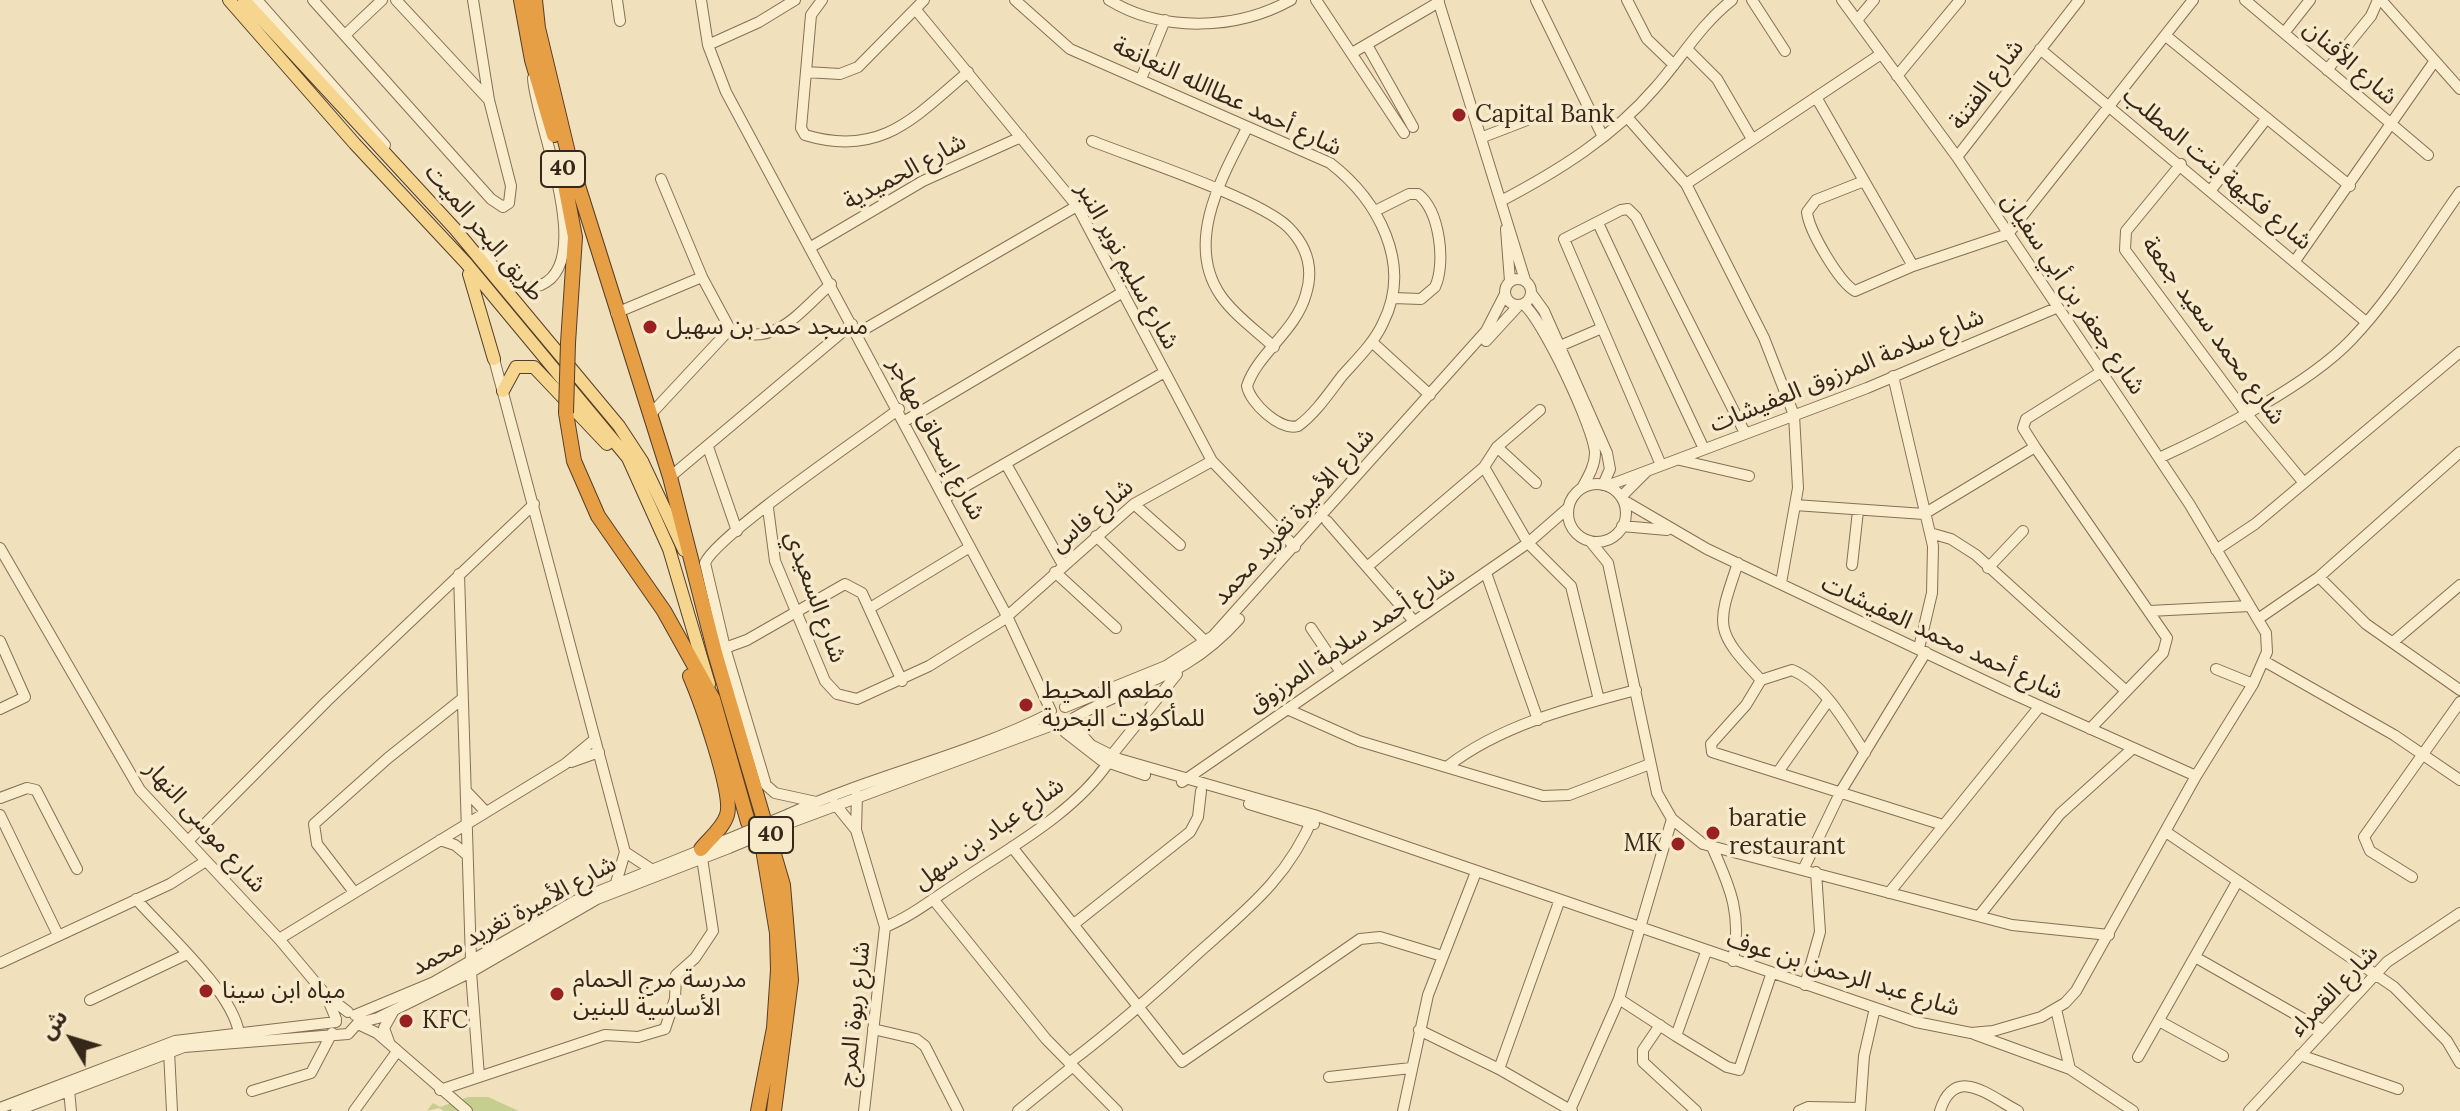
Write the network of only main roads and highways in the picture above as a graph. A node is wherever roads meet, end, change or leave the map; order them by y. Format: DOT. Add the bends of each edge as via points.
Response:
graph roads {
  1 [pos="229,0"];
  2 [pos="244,0"];
  3 [pos="521,0"];
  4 [pos="535,0"];
  5 [pos="466,263"];
  6 [pos="529,341"];
  7 [pos="548,342"];
  8 [pos="494,359"];
  9 [pos="503,391"];
  10 [pos="635,476"];
  11 [pos="622,554"];
  12 [pos="692,567"];
  13 [pos="713,699"];
  14 [pos="701,854"];
  15 [pos="758,1111"];
  16 [pos="774,1111"];
  1 -- 5 [label="main road"];
  2 -- 7 [label="main road, طريق البحر الميت" via="455,229"];
  3 -- 11 [label="highway, 40, bridge" via="572,213 569,442 585,490"];
  4 -- 12 [label="highway, 40" via="569,157 670,477"];
  5 -- 6 [label="main road"];
  5 -- 8 [label="main road"];
  6 -- 7 [label="main road"];
  6 -- 10 [label="main road" via="628,458"];
  7 -- 12 [label="main road, طريق البحر الميت" via="632,445"];
  9 -- 10 [label="main road" via="516,367 534,367"];
  10 -- 13 [label="main road" via="669,549"];
  11 -- 13 [label="highway, 40" via="664,611"];
  11 -- 14 [label="highway" via="630,579 680,654 724,783 728,814"];
  12 -- 16 [label="highway, 40" via="774,845 788,913 788,1018"];
  13 -- 15 [label="highway, 40" via="748,822 762,843 777,933 776,1007"];
}
